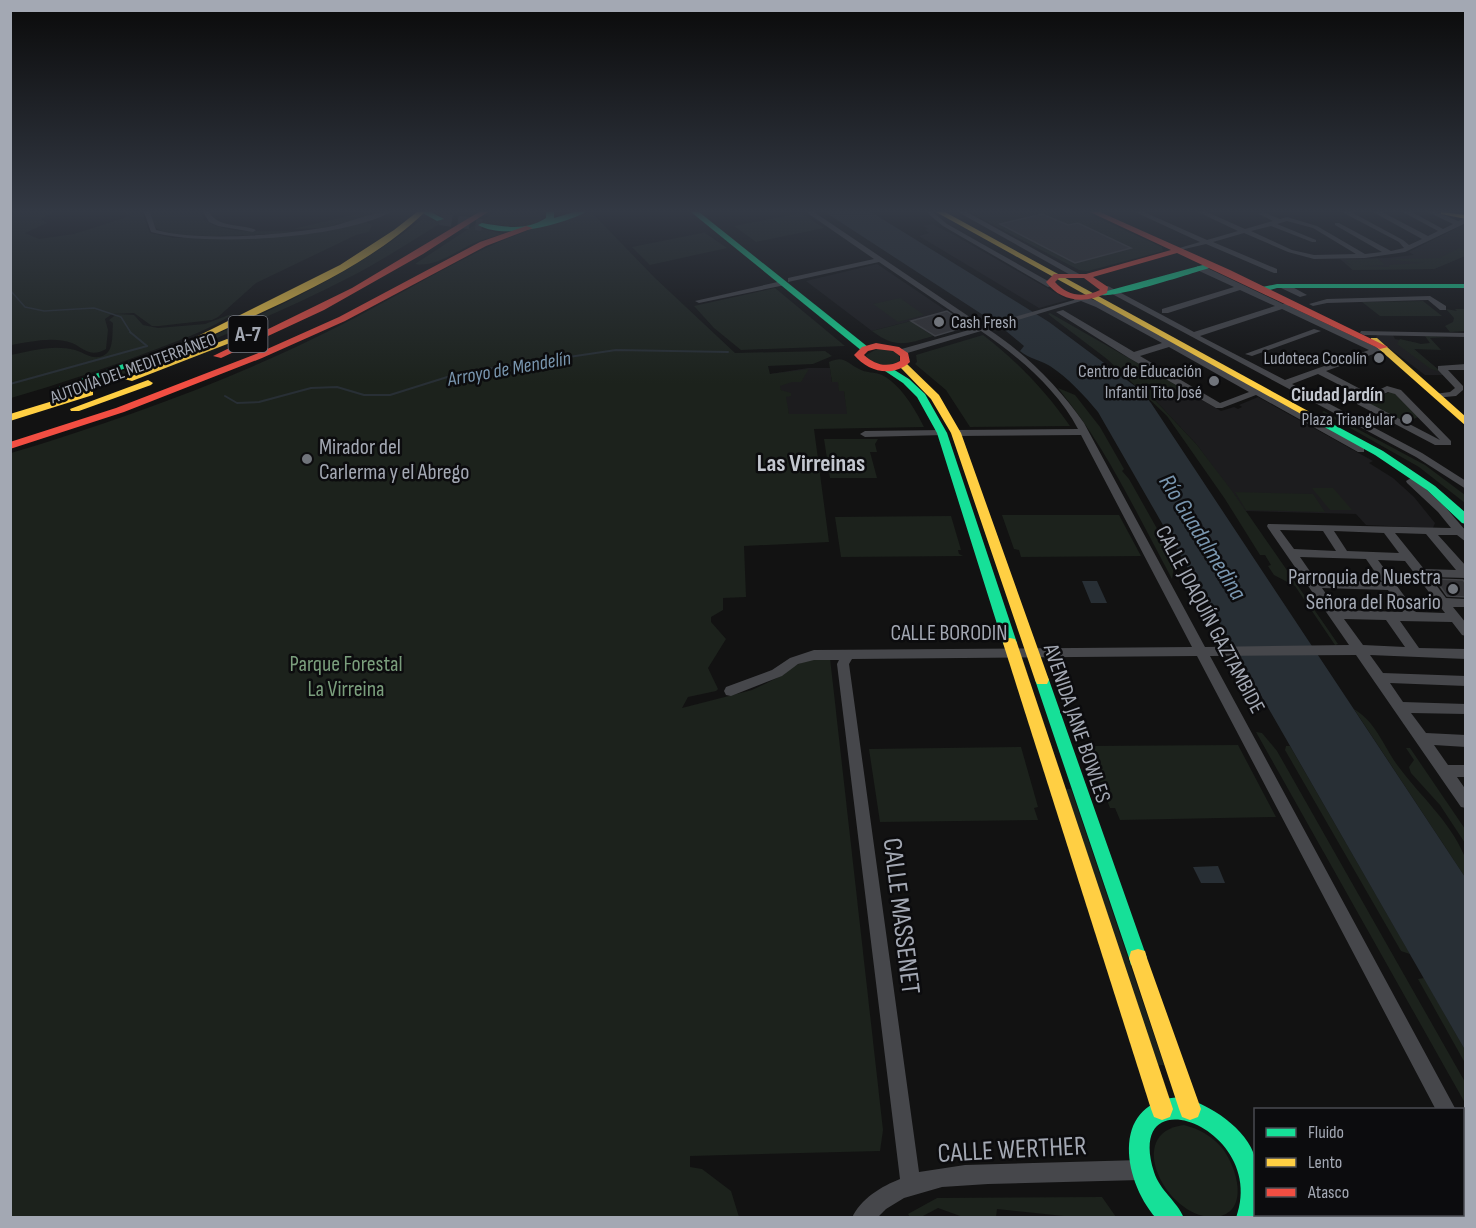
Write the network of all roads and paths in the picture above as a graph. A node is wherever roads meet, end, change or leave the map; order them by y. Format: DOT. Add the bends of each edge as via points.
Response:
graph roads {
  1 [pos="340,269"];
  2 [pos="373,269"];
  3 [pos="394,269"];
  4 [pos="435,269"];
  5 [pos="771,269"];
  6 [pos="773,269"];
  7 [pos="839,269"];
  8 [pos="895,269"];
  9 [pos="1049,269"];
  10 [pos="1052,269"];
  11 [pos="1053,269"];
  12 [pos="1054,269"];
  13 [pos="1099,269"];
  14 [pos="1193,269"];
  15 [pos="1211,269"];
  16 [pos="1217,269"];
  17 [pos="1270,269"];
  18 [pos="1274,271"];
  19 [pos="1067,277"];
  20 [pos="787,281"];
  21 [pos="1241,287"];
  22 [pos="1461,287"];
  23 [pos="1274,288"];
  24 [pos="1097,295"];
  25 [pos="1315,300"];
  26 [pos="699,301"];
  27 [pos="1286,305"];
  28 [pos="1443,308"];
  29 [pos="1165,311"];
  30 [pos="986,327"];
  31 [pos="1317,330"];
  32 [pos="1364,333"];
  33 [pos="1194,335"];
  34 [pos="1466,335"];
  35 [pos="1169,344"];
  36 [pos="870,348"];
  37 [pos="1379,349"];
  38 [pos="1249,354"];
  39 [pos="1132,356"];
  40 [pos="902,358"];
  41 [pos="1466,367"];
  42 [pos="888,369"];
  43 [pos="1318,371"];
  44 [pos="1269,388"];
  45 [pos="1370,396"];
  46 [pos="1437,396"];
  47 [pos="10,404"];
  48 [pos="1460,412"];
  49 [pos="10,418"];
  50 [pos="1424,419"];
  51 [pos="1466,423"];
  52 [pos="1408,428"];
  53 [pos="10,430"];
  54 [pos="1084,432"];
  55 [pos="949,433"];
  56 [pos="865,434"];
  57 [pos="1385,438"];
  58 [pos="10,446"];
  59 [pos="1466,486"];
  60 [pos="1466,507"];
  61 [pos="1326,528"];
  62 [pos="1387,530"];
  63 [pos="1464,530"];
  64 [pos="1429,531"];
  65 [pos="1291,553"];
  66 [pos="1344,555"];
  67 [pos="1369,555"];
  68 [pos="1409,557"];
  69 [pos="1420,573"];
  70 [pos="1466,574"];
  71 [pos="1313,584"];
  72 [pos="1390,586"];
  73 [pos="1443,602"];
  74 [pos="1466,603"];
  75 [pos="1334,614"];
  76 [pos="1390,616"];
  77 [pos="1412,616"];
  78 [pos="1455,618"];
  79 [pos="1466,632"];
  80 [pos="1359,650"];
  81 [pos="1206,651"];
  82 [pos="1415,652"];
  83 [pos="1014,653"];
  84 [pos="1032,653"];
  85 [pos="1466,654"];
  86 [pos="848,656"];
  87 [pos="1378,678"];
  88 [pos="1466,681"];
  89 [pos="731,691"];
  90 [pos="1400,707"];
  91 [pos="1466,709"];
  92 [pos="1422,739"];
  93 [pos="1466,741"];
  94 [pos="1444,771"];
  95 [pos="1466,771"];
  96 [pos="1466,802"];
  97 [pos="1446,1108"];
  98 [pos="1162,1109"];
  99 [pos="1190,1109"];
  100 [pos="1140,1170"];
  101 [pos="1253,1171"];
  102 [pos="911,1184"];
  103 [pos="862,1218"];
  104 [pos="1173,1218"];
  105 [pos="1248,1218"];
  1 -- 47 [label="main road" via="255,314 126,366"];
  2 -- 49 [label="main road, AUTOVÍA DEL MEDITERRÁNEO / A-7" via="241,337 156,370"];
  3 -- 53 [label="main road, AUTOVÍA DEL MEDITERRÁNEO / A-7" via="305,318 160,379"];
  4 -- 58 [label="main road" via="333,323 259,356 120,410"];
  5 -- 20 [label="main road"];
  6 -- 20 [label="main road"];
  7 -- 20 [label="street"];
  8 -- 30 [label="street, CALLE JOAQUÍN GAZTAMBIDE"];
  9 -- 19 [label="street"];
  10 -- 19 [label="main road"];
  11 -- 19 [label="main road"];
  12 -- 19 [label="street"];
  13 -- 19 [label="main road"];
  14 -- 24 [label="main road"];
  15 -- 21 [label="street"];
  16 -- 23 [label="main road"];
  17 -- 18 [label="street"];
  19 -- 24 [label="main road"];
  19 -- 24 [label="main road" via="1098,281"];
  20 -- 26 [label="street"];
  20 -- 36 [label="main road"];
  21 -- 27 [label="street"];
  21 -- 29 [label="street"];
  22 -- 25 [label="main road"];
  23 -- 25 [label="main road"];
  23 -- 27 [label="main road"];
  24 -- 30 [label="street"];
  24 -- 33 [label="street"];
  24 -- 35 [label="street"];
  24 -- 39 [label="street" via="1060,312"];
  24 -- 44 [label="main road"];
  25 -- 27 [label="main road"];
  25 -- 28 [label="street" via="1430,298"];
  25 -- 32 [label="main road"];
  25 -- 37 [label="main road"];
  27 -- 33 [label="street"];
  27 -- 37 [label="street"];
  30 -- 40 [label="street"];
  30 -- 54 [label="street, CALLE JOAQUÍN GAZTAMBIDE" via="1036,371 1067,405"];
  31 -- 38 [label="street"];
  32 -- 34 [label="street"];
  32 -- 37 [label="main road"];
  33 -- 44 [label="street"];
  35 -- 39 [label="street"];
  35 -- 44 [label="street"];
  36 -- 40 [label="main road"];
  36 -- 42 [label="main road, AVENIDA JANE BOWLES" via="860,355 862,361"];
  37 -- 43 [label="street"];
  37 -- 46 [label="main road"];
  39 -- 44 [label="street" via="1219,406"];
  40 -- 42 [label="main road"];
  40 -- 55 [label="main road, AVENIDA JANE BOWLES" via="945,411"];
  41 -- 46 [label="street" via="1441,368 1460,388 1453,394"];
  42 -- 55 [label="main road, AVENIDA JANE BOWLES" via="923,399"];
  43 -- 44 [label="street"];
  43 -- 45 [label="street"];
  44 -- 57 [label="street"];
  44 -- 60 [label="main road" via="1388,451"];
  44 -- 63 [label="main road" via="1406,470 1431,489"];
  45 -- 50 [label="street" via="1387,389 1396,391"];
  45 -- 52 [label="street" via="1360,402"];
  46 -- 48 [label="main road"];
  48 -- 51 [label="main road"];
  50 -- 52 [label="street"];
  50 -- 52 [label="street" via="1448,443 1438,443"];
  52 -- 57 [label="street"];
  54 -- 55 [label="street"];
  54 -- 81 [label="street, CALLE JOAQUÍN GAZTAMBIDE"];
  55 -- 56 [label="street"];
  55 -- 83 [label="main road, AVENIDA JANE BOWLES"];
  55 -- 84 [label="main road, AVENIDA JANE BOWLES"];
  57 -- 59 [label="street"];
  61 -- 62 [label="street"];
  61 -- 65 [label="street" via="1272,526"];
  61 -- 66 [label="street"];
  62 -- 64 [label="street"];
  62 -- 68 [label="street"];
  63 -- 64 [label="street"];
  64 -- 70 [label="street"];
  65 -- 66 [label="street"];
  65 -- 71 [label="street"];
  66 -- 67 [label="street"];
  67 -- 68 [label="street"];
  67 -- 72 [label="street"];
  68 -- 69 [label="street"];
  69 -- 70 [label="street"];
  69 -- 73 [label="street"];
  71 -- 72 [label="street"];
  71 -- 75 [label="street"];
  72 -- 77 [label="street"];
  73 -- 74 [label="street"];
  73 -- 78 [label="street"];
  75 -- 76 [label="street"];
  75 -- 80 [label="street"];
  76 -- 77 [label="street"];
  76 -- 82 [label="street"];
  77 -- 78 [label="street"];
  78 -- 79 [label="street"];
  80 -- 81 [label="street, CALLE BORODIN"];
  80 -- 82 [label="street, CALLE BORODIN"];
  80 -- 87 [label="street"];
  81 -- 84 [label="street, CALLE BORODIN"];
  81 -- 97 [label="street, CALLE JOAQUÍN GAZTAMBIDE"];
  82 -- 85 [label="street, CALLE BORODIN"];
  83 -- 84 [label="street, CALLE BORODIN"];
  83 -- 86 [label="street, CALLE BORODIN"];
  83 -- 98 [label="main road, AVENIDA JANE BOWLES"];
  84 -- 99 [label="main road, AVENIDA JANE BOWLES"];
  86 -- 89 [label="street, CALLE BORODIN" via="814,655"];
  86 -- 102 [label="street, CALLE MASSENET" via="843,664"];
  87 -- 88 [label="street"];
  87 -- 90 [label="street"];
  90 -- 91 [label="street"];
  90 -- 92 [label="street"];
  92 -- 93 [label="street"];
  92 -- 94 [label="street"];
  94 -- 95 [label="street"];
  94 -- 96 [label="street"];
  98 -- 99 [label="main road"];
  98 -- 100 [label="main road" via="1146,1120 1138,1141"];
  99 -- 101 [label="main road" via="1227,1133"];
  100 -- 102 [label="street, CALLE WERTHER" via="946,1175"];
  100 -- 104 [label="main road" via="1155,1199"];
  101 -- 105 [label="main road" via="1254,1195"];
  102 -- 103 [label="street, CALLE WERTHER" via="893,1192"];
}
